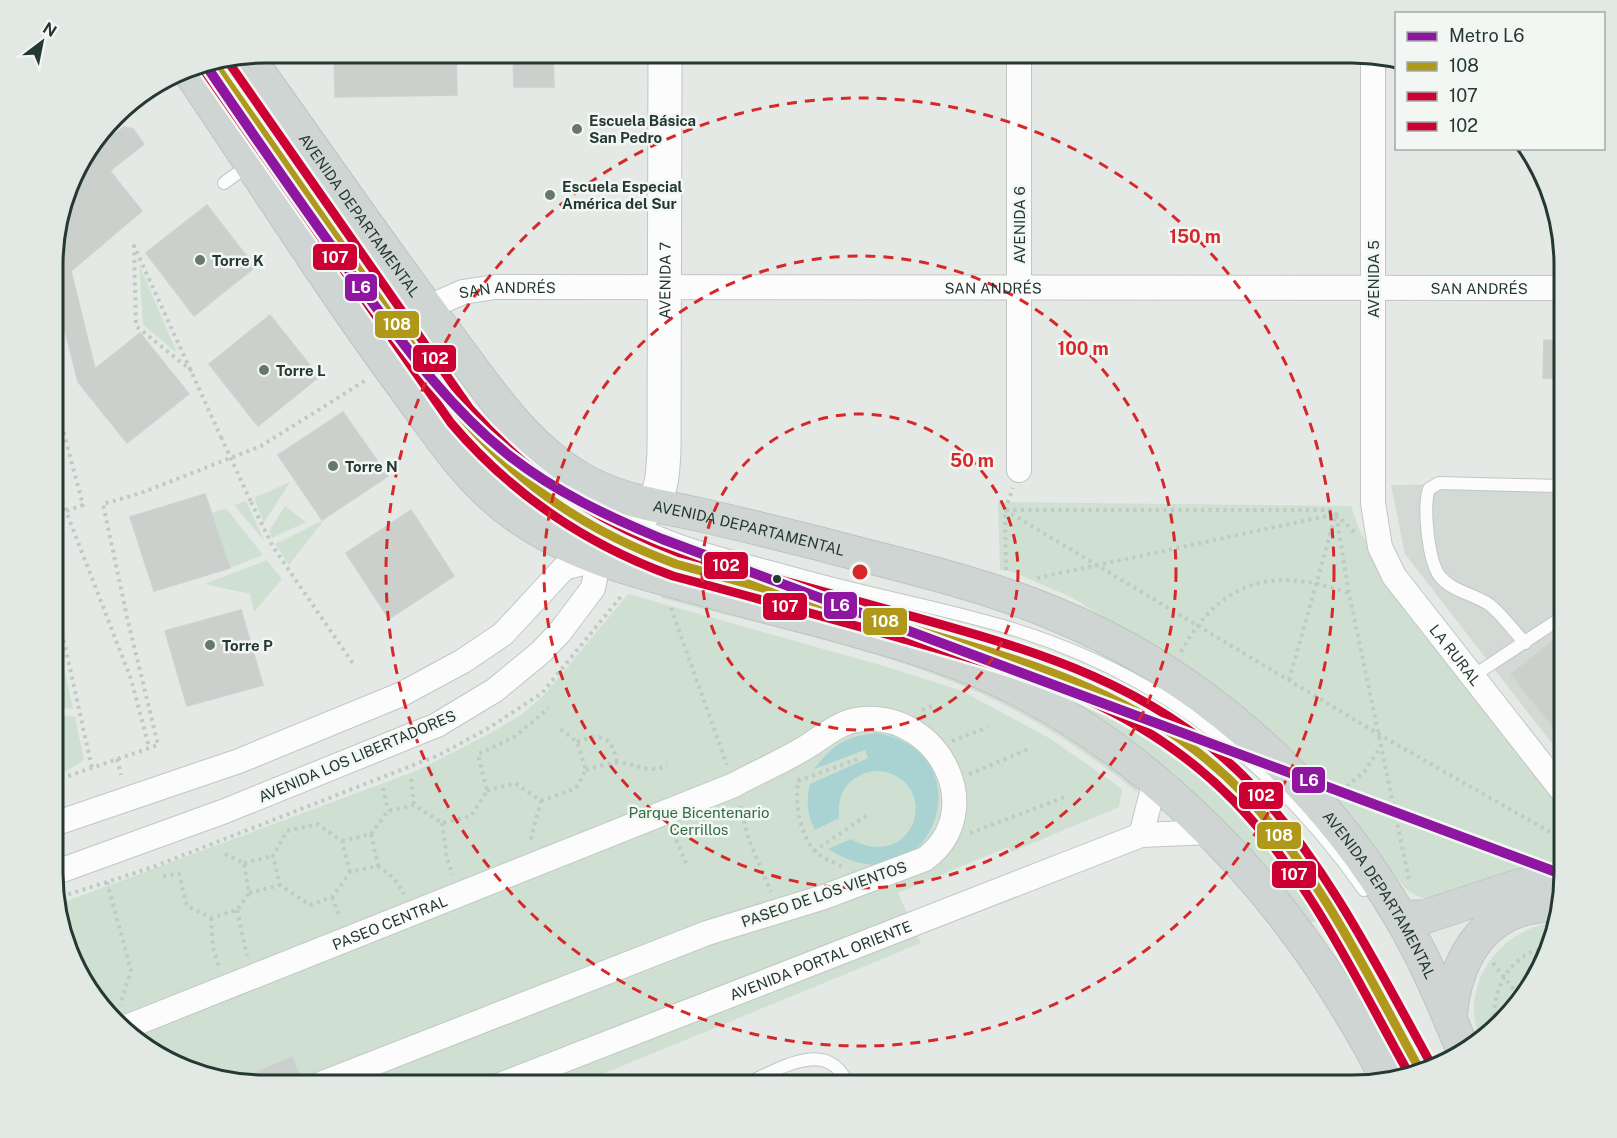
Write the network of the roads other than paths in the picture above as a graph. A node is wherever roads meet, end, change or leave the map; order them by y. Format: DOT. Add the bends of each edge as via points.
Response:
graph roads {
  1 [pos="252,63"];
  2 [pos="665,63"];
  3 [pos="1019,63"];
  4 [pos="1373,64"];
  5 [pos="218,69"];
  6 [pos="193,77"];
  7 [pos="251,163"];
  8 [pos="224,183"];
  9 [pos="664,287"];
  10 [pos="1020,288"];
  11 [pos="1373,288"];
  12 [pos="1554,288"];
  13 [pos="427,308"];
  14 [pos="1019,470"];
  15 [pos="1554,486"];
  16 [pos="1373,502"];
  17 [pos="625,532"];
  18 [pos="778,591"];
  19 [pos="1554,623"];
  20 [pos="858,631"];
  21 [pos="1525,643"];
  22 [pos="1473,676"];
  23 [pos="327,726"];
  24 [pos="342,762"];
  25 [pos="1554,780"];
  26 [pos="1155,781"];
  27 [pos="657,815"];
  28 [pos="63,821"];
  29 [pos="1210,832"];
  30 [pos="1141,835"];
  31 [pos="63,870"];
  32 [pos="1554,881"];
  33 [pos="1369,896"];
  34 [pos="1551,906"];
  35 [pos="1401,917"];
  36 [pos="125,1019"];
  37 [pos="1450,1019"];
  38 [pos="1460,1043"];
  39 [pos="1417,1064"];
  40 [pos="1383,1072"];
  41 [pos="344,1075"];
  42 [pos="526,1075"];
  43 [pos="768,1075"];
  44 [pos="842,1075"];
  1 -- 13 [label="main road, AVENIDA DEPARTAMENTAL"];
  2 -- 9 [label="street, AVENIDA 7"];
  3 -- 10 [label="street, AVENIDA 6"];
  4 -- 11 [label="street, AVENIDA 5"];
  5 -- 17 [label="lane" via="477,436 548,501 586,525"];
  6 -- 7 [label="main road, AVENIDA DEPARTAMENTAL"];
  7 -- 8 [label="lane"];
  7 -- 17 [label="main road, AVENIDA DEPARTAMENTAL" via="367,337 470,475 494,499 552,538"];
  9 -- 10 [label="street, SAN ANDRÉS"];
  9 -- 13 [label="street, SAN ANDRÉS" via="487,288 463,292"];
  9 -- 17 [label="street, AVENIDA 7" via="664,452 660,489"];
  10 -- 11 [label="street, SAN ANDRÉS"];
  10 -- 14 [label="street, AVENIDA 6"];
  11 -- 12 [label="street, SAN ANDRÉS"];
  11 -- 16 [label="street, AVENIDA 5"];
  13 -- 17 [label="main road, AVENIDA DEPARTAMENTAL" via="519,428 554,461 602,490"];
  15 -- 21 [label="lane" via="1439,483 1429,489 1425,501 1432,559 1439,575 1491,606"];
  16 -- 22 [label="street, LA RURAL" via="1376,533 1386,562"];
  17 -- 18 [label="lane" via="676,564"];
  17 -- 20 [label="main road, AVENIDA DEPARTAMENTAL"];
  17 -- 23 [label="street" via="564,568 503,634 463,661 402,694"];
  17 -- 24 [label="street, AVENIDA LOS LIBERTADORES" via="593,588 560,632 520,671 437,725"];
  17 -- 33 [label="lane" via="669,538 1010,629 1130,678 1213,730 1266,773 1313,824"];
  17 -- 35 [label="main road, AVENIDA DEPARTAMENTAL" via="759,528 975,585 1051,612 1120,645 1193,691 1272,753 1335,823"];
  18 -- 20 [label="lane"];
  18 -- 39 [label="lane" via="1042,666 1102,689 1169,728 1237,786 1289,847 1328,907"];
  19 -- 21 [label="lane"];
  20 -- 26 [label="main road, AVENIDA DEPARTAMENTAL" via="927,651 997,679 1068,719"];
  21 -- 22 [label="lane"];
  22 -- 25 [label="street, LA RURAL"];
  23 -- 24 [label="street" via="323,735 326,752"];
  23 -- 28 [label="street" via="239,761"];
  24 -- 31 [label="street, AVENIDA LOS LIBERTADORES" via="225,811"];
  26 -- 29 [label="main road, AVENIDA DEPARTAMENTAL"];
  26 -- 30 [label="street"];
  27 -- 36 [label="street, PASEO CENTRAL" via="227,987"];
  27 -- 41 [label="street, PASEO DE LOS VIENTOS" via="734,785 843,723 861,719 878,719 911,728 935,748 951,782 953,808 941,844 925,859 706,933"];
  29 -- 30 [label="street, AVENIDA PORTAL ORIENTE"];
  29 -- 40 [label="main road, AVENIDA DEPARTAMENTAL" via="1290,921 1343,1000"];
  30 -- 42 [label="street, AVENIDA PORTAL ORIENTE"];
  32 -- 35 [label="main road" via="1518,886 1424,917"];
  34 -- 37 [label="main road" via="1520,910 1484,932 1468,950 1460,968"];
  35 -- 37 [label="main road, AVENIDA DEPARTAMENTAL"];
  37 -- 38 [label="main road, AVENIDA DEPARTAMENTAL"];
  43 -- 44 [label="lane" via="817,1058 837,1067"];
}
